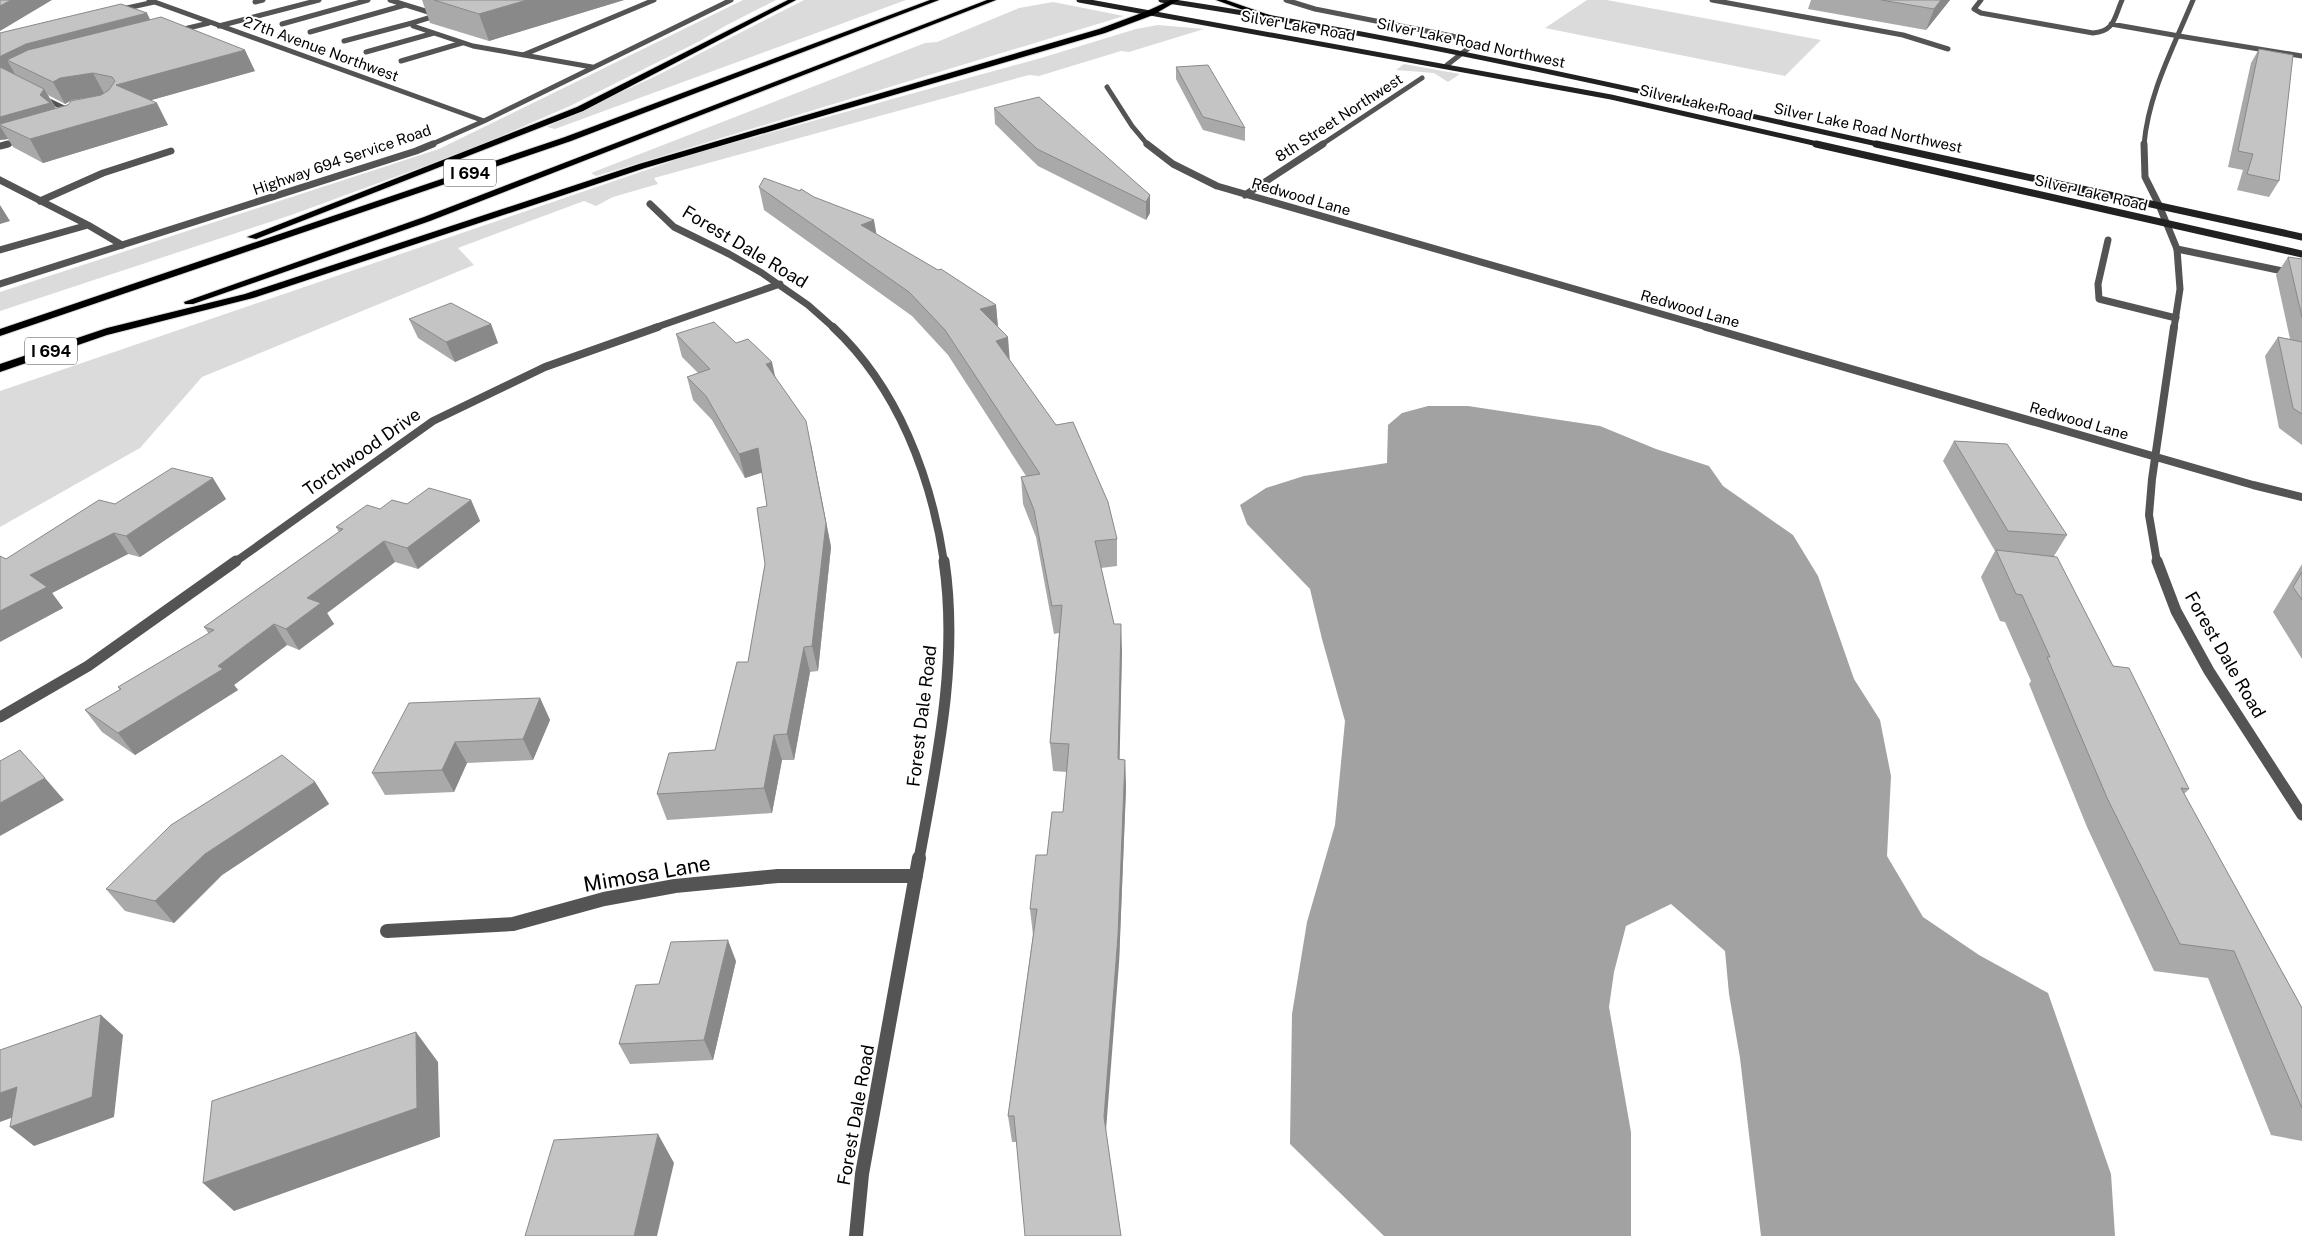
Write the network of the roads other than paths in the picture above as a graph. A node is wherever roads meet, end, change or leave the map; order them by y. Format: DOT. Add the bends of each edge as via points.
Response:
graph roads {
  1 [pos="263,0"];
  2 [pos="319,0"];
  3 [pos="368,0"];
  4 [pos="390,0"];
  5 [pos="654,0"];
  6 [pos="731,0"];
  7 [pos="793,0"];
  8 [pos="936,0"];
  9 [pos="993,0"];
  10 [pos="1081,0"];
  11 [pos="1161,0"];
  12 [pos="1219,0"];
  13 [pos="1286,0"];
  14 [pos="1712,0"];
  15 [pos="1981,0"];
  16 [pos="2122,0"];
  17 [pos="2192,0"];
  18 [pos="152,1"];
  19 [pos="1174,1"];
  20 [pos="255,2"];
  21 [pos="406,5"];
  22 [pos="115,11"];
  23 [pos="1150,13"];
  24 [pos="1268,16"];
  25 [pos="209,22"];
  26 [pos="412,23"];
  27 [pos="282,24"];
  28 [pos="2111,24"];
  29 [pos="219,26"];
  30 [pos="171,32"];
  31 [pos="310,32"];
  32 [pos="434,33"];
  33 [pos="2179,36"];
  34 [pos="344,41"];
  35 [pos="462,42"];
  36 [pos="1948,49"];
  37 [pos="366,52"];
  38 [pos="1462,53"];
  39 [pos="522,56"];
  40 [pos="2302,56"];
  41 [pos="400,62"];
  42 [pos="1447,65"];
  43 [pos="592,67"];
  44 [pos="1422,78"];
  45 [pos="1107,87"];
  46 [pos="31,92"];
  47 [pos="73,104"];
  48 [pos="64,108"];
  49 [pos="56,114"];
  50 [pos="484,121"];
  51 [pos="36,136"];
  52 [pos="0,146"];
  53 [pos="171,152"];
  54 [pos="0,180"];
  55 [pos="1245,195"];
  56 [pos="40,201"];
  57 [pos="650,204"];
  58 [pos="2159,205"];
  59 [pos="2168,224"];
  60 [pos="88,225"];
  61 [pos="2302,237"];
  62 [pos="2108,240"];
  63 [pos="122,245"];
  64 [pos="2178,249"];
  65 [pos="0,250"];
  66 [pos="2302,254"];
  67 [pos="2302,275"];
  68 [pos="0,284"];
  69 [pos="780,284"];
  70 [pos="2176,318"];
  71 [pos="0,327"];
  72 [pos="0,333"];
  73 [pos="102,333"];
  74 [pos="0,368"];
  75 [pos="2156,457"];
  76 [pos="2302,497"];
  77 [pos="0,717"];
  78 [pos="2302,815"];
  79 [pos="916,876"];
  80 [pos="387,932"];
  81 [pos="856,1236"];
  1 -- 20 [label="street"];
  2 -- 29 [label="street"];
  3 -- 27 [label="street"];
  4 -- 21 [label="street"];
  5 -- 39 [label="street"];
  6 -- 43 [label="street, Highway 694 Service Road"];
  7 -- 71 [label="highway" via="558,119 202,256"];
  8 -- 72 [label="highway, I 694" via="568,139"];
  9 -- 73 [label="highway, I 694" via="427,219"];
  10 -- 23 [label="main road, Silver Lake Road"];
  11 -- 19 [label="main road, Silver Lake Road Northwest"];
  12 -- 24 [label="highway"];
  13 -- 38 [label="street" via="1471,42"];
  14 -- 36 [label="street" via="1903,36"];
  15 -- 28 [label="street" via="1974,9 1998,17 2093,33 2104,32 2111,28"];
  16 -- 28 [label="street"];
  17 -- 33 [label="street, Forest Dale Road"];
  18 -- 22 [label="street"];
  18 -- 25 [label="street, 27th Avenue Northwest"];
  19 -- 23 [label="highway"];
  19 -- 24 [label="main road, Silver Lake Road Northwest"];
  21 -- 26 [label="street" via="438,15"];
  21 -- 31 [label="street"];
  23 -- 42 [label="main road, Silver Lake Road"];
  23 -- 73 [label="highway" via="1087,36 650,163 249,296"];
  24 -- 38 [label="main road, Silver Lake Road Northwest"];
  25 -- 29 [label="street, 27th Avenue Northwest"];
  25 -- 30 [label="street"];
  26 -- 32 [label="street"];
  26 -- 34 [label="street"];
  28 -- 33 [label="street"];
  29 -- 50 [label="street, 27th Avenue Northwest"];
  32 -- 35 [label="street"];
  32 -- 37 [label="street"];
  33 -- 40 [label="street"];
  33 -- 58 [label="street, Forest Dale Road" via="2148,114 2143,152 2145,177"];
  35 -- 39 [label="street"];
  35 -- 41 [label="street"];
  38 -- 42 [label="street"];
  38 -- 58 [label="main road, Silver Lake Road Northwest"];
  39 -- 43 [label="street"];
  42 -- 59 [label="main road, Silver Lake Road" via="1611,97"];
  43 -- 50 [label="street, Highway 694 Service Road"];
  44 -- 55 [label="street, 8th Street Northwest"];
  45 -- 55 [label="street, Redwood Lane" via="1141,136 1168,162"];
  46 -- 48 [label="street"];
  47 -- 48 [label="street"];
  48 -- 49 [label="street"];
  50 -- 63 [label="street, Highway 694 Service Road" via="416,151"];
  51 -- 52 [label="street"];
  53 -- 56 [label="street" via="103,173"];
  54 -- 56 [label="street"];
  55 -- 75 [label="street, Redwood Lane"];
  56 -- 60 [label="street"];
  57 -- 69 [label="street, Forest Dale Road" via="673,226"];
  58 -- 59 [label="street, Forest Dale Road"];
  58 -- 61 [label="main road, Silver Lake Road Northwest"];
  59 -- 64 [label="street, Forest Dale Road"];
  59 -- 66 [label="main road, Silver Lake Road"];
  60 -- 63 [label="street"];
  60 -- 65 [label="street"];
  62 -- 70 [label="street" via="2098,284 2099,299"];
  63 -- 68 [label="street, Highway 694 Service Road"];
  64 -- 67 [label="street"];
  64 -- 70 [label="street, Forest Dale Road" via="2180,289"];
  69 -- 77 [label="street, Torchwood Drive" via="545,367 433,421 88,666"];
  69 -- 79 [label="street, Forest Dale Road" via="847,342 878,380 906,427 926,474 940,527 949,596 949,666"];
  70 -- 75 [label="street, Forest Dale Road"];
  73 -- 74 [label="highway, I 694"];
  75 -- 76 [label="street, Redwood Lane"];
  75 -- 78 [label="street, Forest Dale Road" via="2149,515 2156,558 2176,611 2209,671"];
  79 -- 80 [label="street, Mimosa Lane" via="778,876 675,886 604,899 513,924"];
  79 -- 81 [label="street, Forest Dale Road" via="862,1174"];
}
